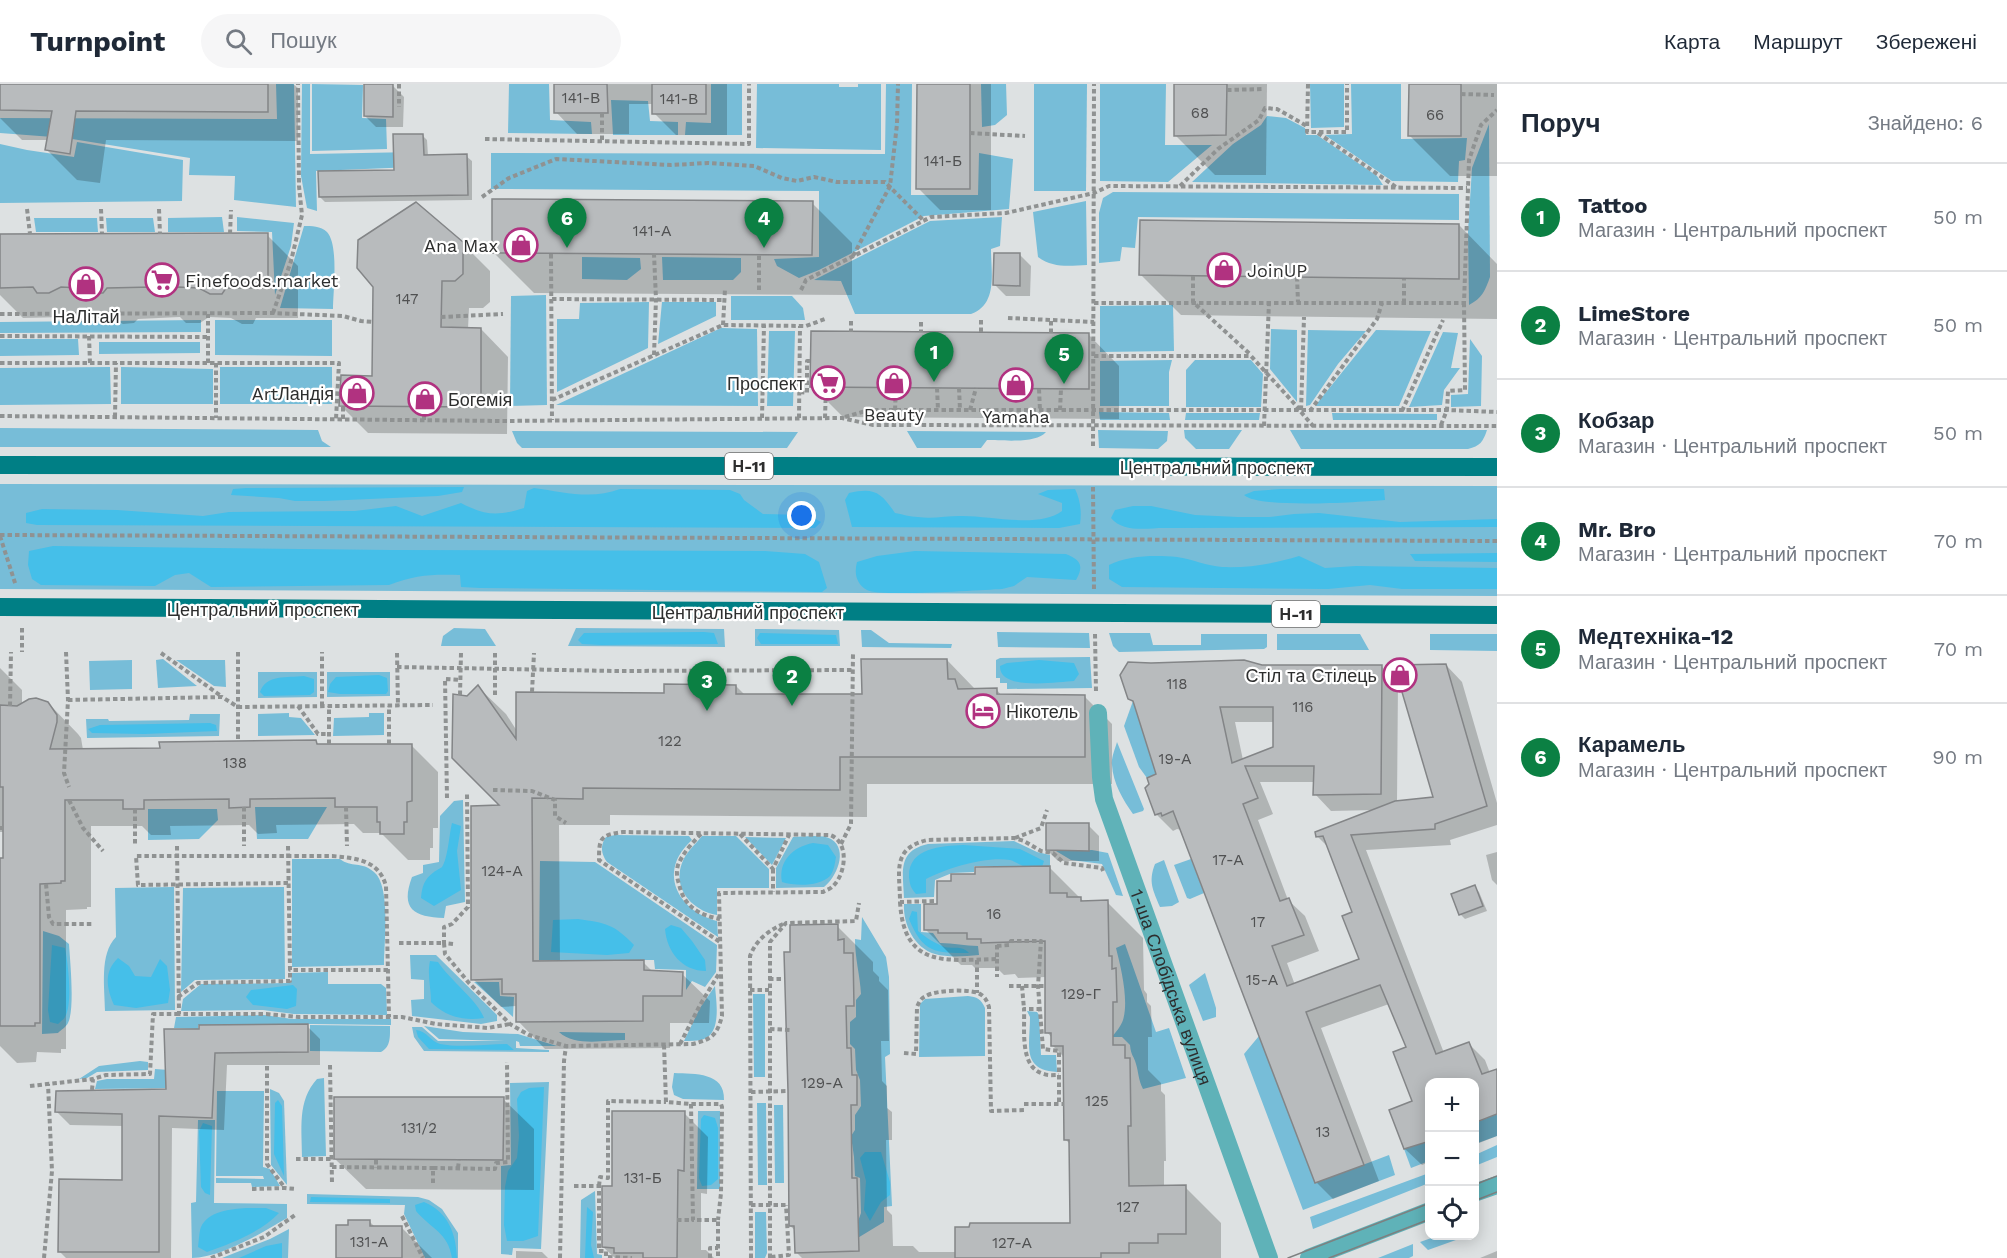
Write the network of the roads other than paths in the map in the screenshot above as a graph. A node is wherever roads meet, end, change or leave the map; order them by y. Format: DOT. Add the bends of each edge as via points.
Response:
graph roads {
  1 [pos="0,465"];
  2 [pos="1497,467"];
  3 [pos="0,608"];
  4 [pos="1497,615"];
  5 [pos="1098,712"];
  6 [pos="1497,1185"];
  7 [pos="1479,1191"];
  8 [pos="1425,1213"];
  9 [pos="1269,1258"];
  10 [pos="1309,1258"];
  1 -- 2 [label="main road, Центральний проспект / Н-11"];
  3 -- 4 [label="main road, Центральний проспект / Н-11"];
  5 -- 9 [label="street, 1-ша Слобідська вулиця" via="1104,799"];
  6 -- 7 [label="street"];
  8 -- 10 [label="street"];
}
